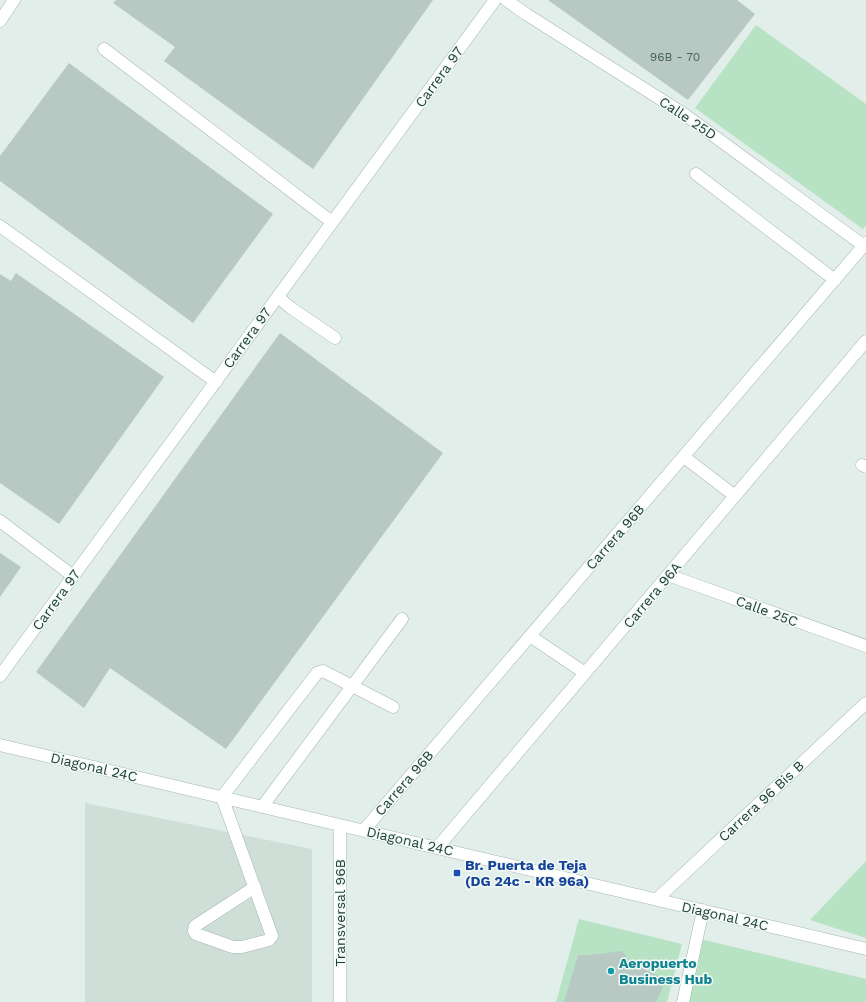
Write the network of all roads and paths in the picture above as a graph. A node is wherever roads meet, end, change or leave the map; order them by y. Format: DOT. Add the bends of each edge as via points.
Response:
graph roads {
  1 [pos="14,0"];
  2 [pos="495,0"];
  3 [pos="506,0"];
  4 [pos="0,21"];
  5 [pos="104,49"];
  6 [pos="696,174"];
  7 [pos="332,222"];
  8 [pos="0,226"];
  9 [pos="865,244"];
  10 [pos="835,280"];
  11 [pos="278,297"];
  12 [pos="335,338"];
  13 [pos="866,341"];
  14 [pos="216,382"];
  15 [pos="684,457"];
  16 [pos="735,496"];
  17 [pos="0,521"];
  18 [pos="668,575"];
  19 [pos="74,576"];
  20 [pos="402,619"];
  21 [pos="530,636"];
  22 [pos="866,646"];
  23 [pos="585,673"];
  24 [pos="0,676"];
  25 [pos="352,686"];
  26 [pos="866,703"];
  27 [pos="393,707"];
  28 [pos="0,745"];
  29 [pos="222,797"];
  30 [pos="262,806"];
  31 [pos="340,825"];
  32 [pos="364,830"];
  33 [pos="437,848"];
  34 [pos="255,887"];
  35 [pos="657,899"];
  36 [pos="703,910"];
  37 [pos="866,949"];
  38 [pos="340,1002"];
  39 [pos="683,1002"];
  1 -- 4 [label="street"];
  2 -- 7 [label="street, Carrera 97"];
  3 -- 9 [label="street, Calle 25D" via="684,114"];
  5 -- 7 [label="street"];
  6 -- 10 [label="street"];
  7 -- 11 [label="street, Carrera 97"];
  8 -- 14 [label="street"];
  9 -- 10 [label="street, Carrera 96B"];
  10 -- 15 [label="street, Carrera 96B"];
  11 -- 12 [label="street"];
  11 -- 14 [label="street, Carrera 97"];
  13 -- 16 [label="street, Carrera 96A"];
  14 -- 19 [label="street, Carrera 97"];
  15 -- 16 [label="street"];
  15 -- 21 [label="street, Carrera 96B"];
  16 -- 18 [label="street, Carrera 96A"];
  17 -- 19 [label="street"];
  18 -- 22 [label="street, Calle 25C"];
  18 -- 23 [label="street, Carrera 96A"];
  19 -- 24 [label="street, Carrera 97"];
  20 -- 25 [label="street"];
  21 -- 23 [label="street"];
  21 -- 32 [label="street, Carrera 96B"];
  23 -- 33 [label="street, Carrera 96A"];
  25 -- 27 [label="street"];
  25 -- 29 [label="street" via="323,671 317,672"];
  25 -- 30 [label="street"];
  26 -- 35 [label="street, Carrera 96 Bis B"];
  28 -- 29 [label="street, Diagonal 24C"];
  29 -- 30 [label="street, Diagonal 24C"];
  29 -- 34 [label="street"];
  30 -- 31 [label="street, Diagonal 24C"];
  31 -- 32 [label="street, Diagonal 24C"];
  31 -- 38 [label="street, Transversal 96B"];
  32 -- 33 [label="street, Diagonal 24C"];
  33 -- 35 [label="street, Diagonal 24C"];
  34 -- 34 [label="street" via="272,936 269,940 233,947 196,934 195,926"];
  35 -- 36 [label="street, Diagonal 24C"];
  36 -- 37 [label="street, Diagonal 24C"];
  36 -- 39 [label="street"];
}
